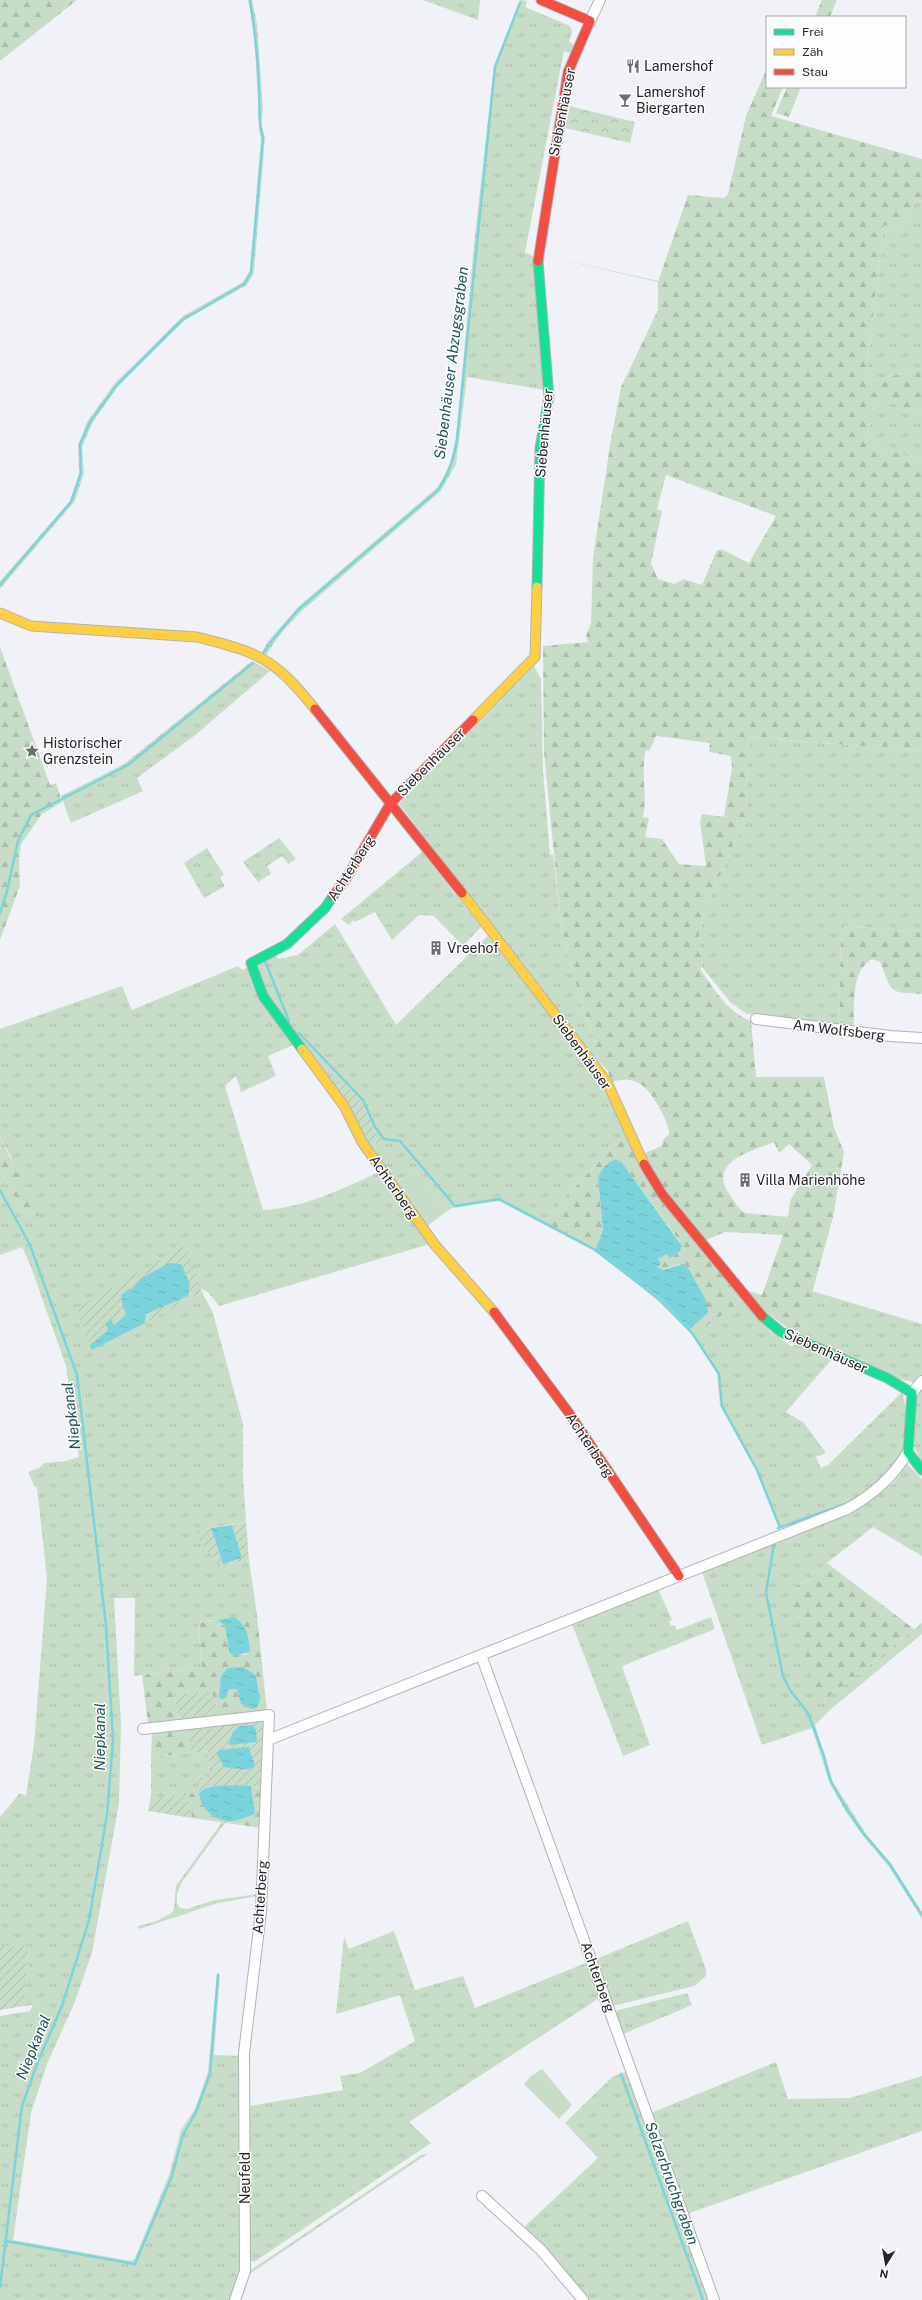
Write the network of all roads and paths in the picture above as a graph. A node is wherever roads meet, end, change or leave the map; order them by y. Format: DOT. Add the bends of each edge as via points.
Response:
graph roads {
  1 [pos="541,0"];
  2 [pos="600,0"];
  3 [pos="590,20"];
  4 [pos="0,613"];
  5 [pos="390,804"];
  6 [pos="756,1019"];
  7 [pos="922,1038"];
  8 [pos="922,1381"];
  9 [pos="912,1393"];
  10 [pos="908,1452"];
  11 [pos="922,1470"];
  12 [pos="679,1576"];
  13 [pos="480,1655"];
  14 [pos="143,1729"];
  15 [pos="268,1740"];
  16 [pos="244,2053"];
  17 [pos="482,2196"];
  18 [pos="235,2300"];
  19 [pos="583,2300"];
  20 [pos="714,2300"];
  1 -- 3 [label="street"];
  2 -- 3 [label="street, Siebenhäuser"];
  3 -- 5 [label="street, Siebenhäuser" via="568,72 537,254 550,397 540,448 535,657"];
  4 -- 5 [label="street" via="31,626 198,637 254,654 278,669 301,691"];
  5 -- 9 [label="street, Siebenhäuser" via="500,940 607,1082 640,1157 662,1194 755,1310 781,1332 887,1378"];
  5 -- 12 [label="street, Achterberg" via="346,879 325,908 287,944 251,963 255,976 263,996 344,1106 366,1149 435,1245 485,1299 569,1413"];
  6 -- 7 [label="street, Am Wolfsberg"];
  8 -- 9 [label="street"];
  9 -- 10 [label="street"];
  10 -- 11 [label="street"];
  10 -- 12 [label="street" via="899,1468 869,1497 858,1503"];
  12 -- 13 [label="street"];
  13 -- 15 [label="street"];
  13 -- 20 [label="street, Achterberg"];
  14 -- 15 [label="street, Achterberg" via="269,1715"];
  15 -- 16 [label="street, Achterberg" via="261,1912"];
  16 -- 18 [label="street, Neufeld" via="245,2271"];
  17 -- 19 [label="street" via="541,2250"];
}
